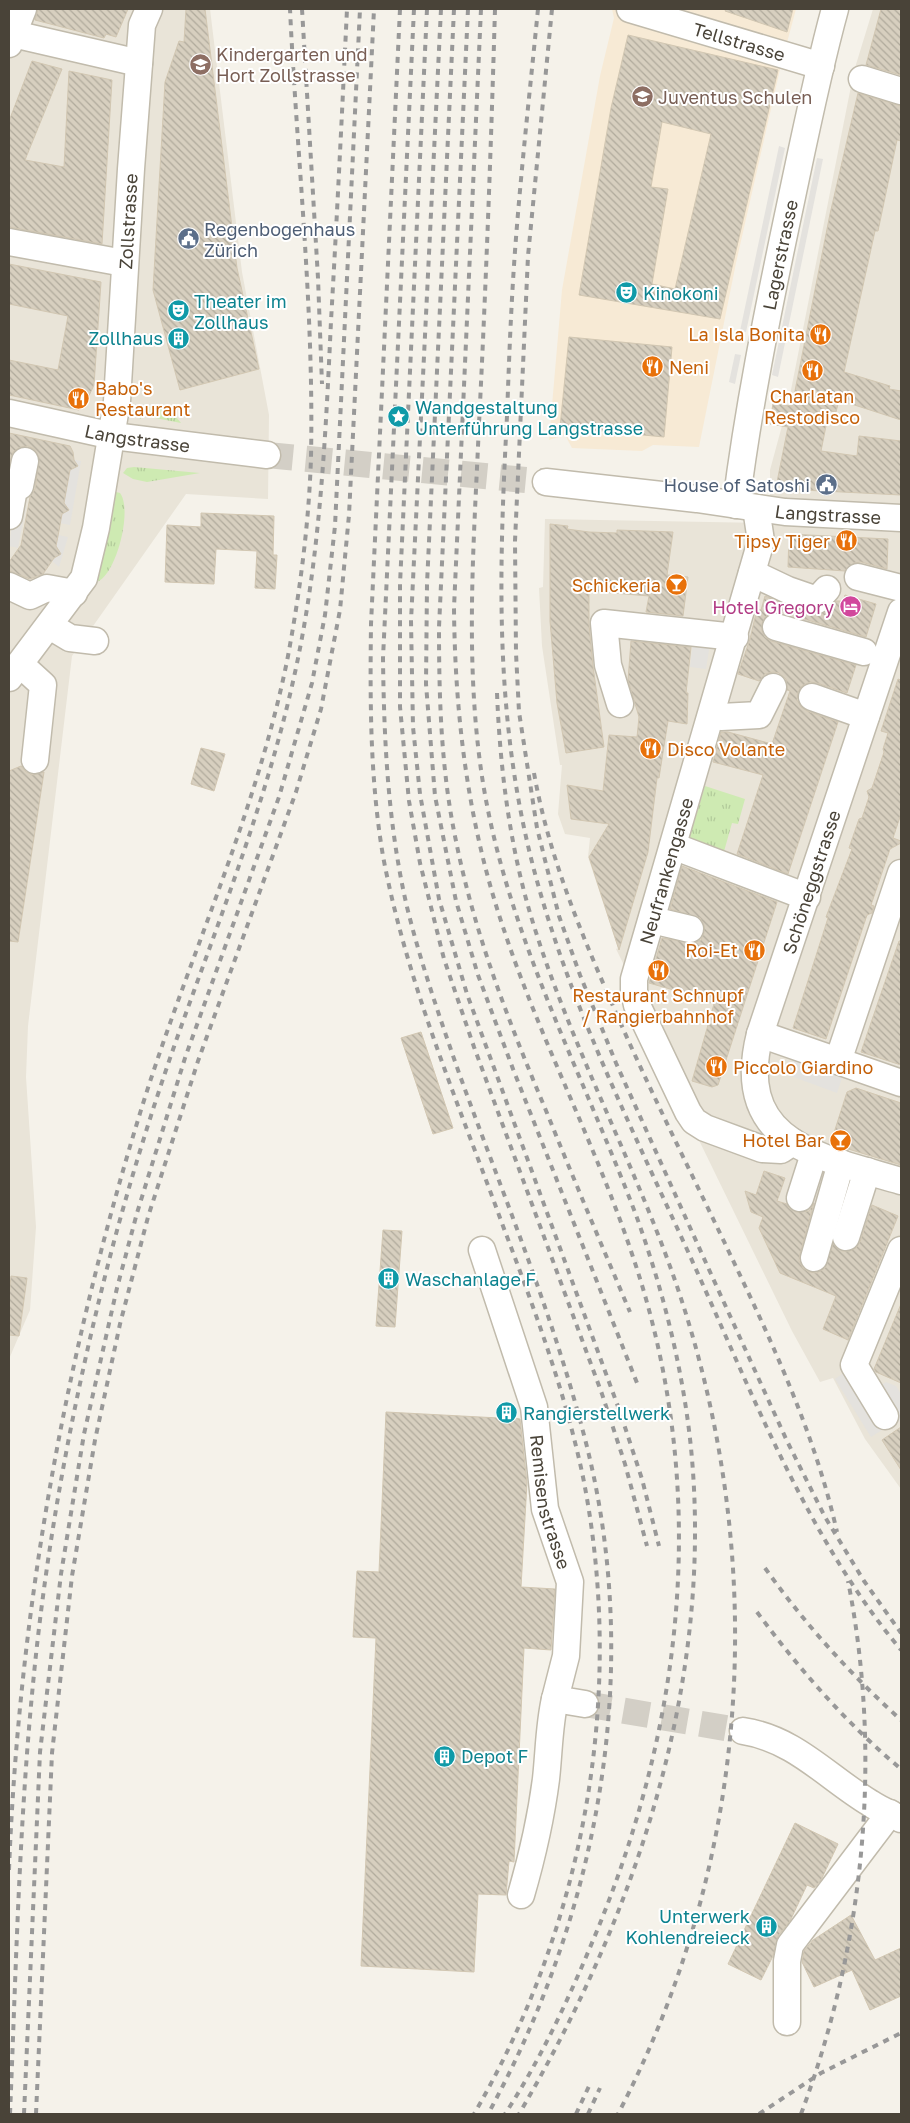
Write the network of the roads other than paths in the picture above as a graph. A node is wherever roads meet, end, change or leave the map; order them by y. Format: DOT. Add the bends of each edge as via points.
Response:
graph roads {
  1 [pos="23,9"];
  2 [pos="148,9"];
  3 [pos="630,9"];
  4 [pos="835,9"];
  5 [pos="10,37"];
  6 [pos="140,63"];
  7 [pos="820,66"];
  8 [pos="862,79"];
  9 [pos="901,91"];
  10 [pos="9,242"];
  11 [pos="124,263"];
  12 [pos="9,413"];
  13 [pos="113,436"];
  14 [pos="267,455"];
  15 [pos="25,461"];
  16 [pos="546,482"];
  17 [pos="11,489"];
  18 [pos="746,506"];
  19 [pos="9,516"];
  20 [pos="901,518"];
  21 [pos="752,573"];
  22 [pos="858,577"];
  23 [pos="9,586"];
  24 [pos="901,588"];
  25 [pos="827,589"];
  26 [pos="74,593"];
  27 [pos="901,612"];
  28 [pos="50,626"];
  29 [pos="776,627"];
  30 [pos="735,637"];
  31 [pos="96,641"];
  32 [pos="864,652"];
  33 [pos="16,660"];
  34 [pos="773,687"];
  35 [pos="812,697"];
  36 [pos="620,704"];
  37 [pos="713,712"];
  38 [pos="866,716"];
  39 [pos="35,760"];
  40 [pos="673,846"];
  41 [pos="901,873"];
  42 [pos="807,897"];
  43 [pos="895,914"];
  44 [pos="652,920"];
  45 [pos="690,929"];
  46 [pos="760,1034"];
  47 [pos="838,1061"];
  48 [pos="901,1083"];
  49 [pos="804,1148"];
  50 [pos="841,1163"];
  51 [pos="868,1171"];
  52 [pos="901,1181"];
  53 [pos="800,1198"];
  54 [pos="846,1237"];
  55 [pos="482,1250"];
  56 [pos="901,1250"];
  57 [pos="814,1258"];
  58 [pos="886,1416"];
  59 [pos="555,1699"];
  60 [pos="585,1704"];
  61 [pos="743,1730"];
  62 [pos="896,1816"];
  63 [pos="521,1896"];
  64 [pos="787,2022"];
  1 -- 5 [label="street"];
  2 -- 6 [label="street, Zollstrasse" via="143,23"];
  3 -- 7 [label="street, Tellstrasse"];
  4 -- 7 [label="street, Lagerstrasse"];
  5 -- 6 [label="street"];
  6 -- 11 [label="street, Zollstrasse"];
  7 -- 18 [label="street, Lagerstrasse" via="752,393"];
  8 -- 9 [label="street"];
  10 -- 11 [label="street"];
  11 -- 13 [label="street, Zollstrasse"];
  12 -- 13 [label="street, Langstrasse"];
  13 -- 14 [label="street, Langstrasse"];
  13 -- 26 [label="street, Zollstrasse" via="88,566"];
  15 -- 17 [label="street" via="20,486"];
  16 -- 18 [label="street, Langstrasse"];
  17 -- 19 [label="street"];
  18 -- 20 [label="street, Langstrasse" via="784,512"];
  18 -- 21 [label="street, Neufrankengasse" via="761,541"];
  21 -- 25 [label="street" via="817,600"];
  21 -- 30 [label="street, Neufrankengasse"];
  22 -- 24 [label="street"];
  23 -- 26 [label="street" via="30,596 47,588"];
  26 -- 28 [label="street, Zollstrasse"];
  27 -- 38 [label="street, Schöneggstrasse"];
  28 -- 31 [label="street" via="70,638"];
  28 -- 33 [label="street, Zollstrasse"];
  29 -- 32 [label="street"];
  30 -- 36 [label="street" via="604,624 608,665"];
  30 -- 37 [label="street, Neufrankengasse"];
  33 -- 39 [label="street" via="43,685"];
  34 -- 37 [label="street" via="759,715 721,717"];
  35 -- 38 [label="street"];
  37 -- 40 [label="street, Neufrankengasse"];
  38 -- 42 [label="street, Schöneggstrasse"];
  40 -- 42 [label="street"];
  40 -- 44 [label="street, Neufrankengasse"];
  41 -- 43 [label="street"];
  42 -- 46 [label="street, Schöneggstrasse"];
  43 -- 47 [label="street"];
  44 -- 45 [label="street"];
  44 -- 49 [label="street, Neufrankengasse" via="634,979 634,991 692,1118 709,1130 766,1150"];
  46 -- 47 [label="street"];
  46 -- 49 [label="street, Schöneggstrasse" via="754,1071 762,1107 775,1128"];
  47 -- 48 [label="street"];
  49 -- 50 [label="street"];
  49 -- 53 [label="street"];
  50 -- 51 [label="street"];
  50 -- 57 [label="street"];
  51 -- 52 [label="street"];
  51 -- 54 [label="street"];
  55 -- 59 [label="street, Remisenstrasse" via="534,1407 545,1509 570,1582 566,1656"];
  56 -- 58 [label="street" via="854,1365"];
  59 -- 60 [label="street"];
  59 -- 63 [label="street, Remisenstrasse" via="540,1816"];
  61 -- 62 [label="street" via="784,1743 871,1804"];
  62 -- 64 [label="street" via="790,1945"];
}
